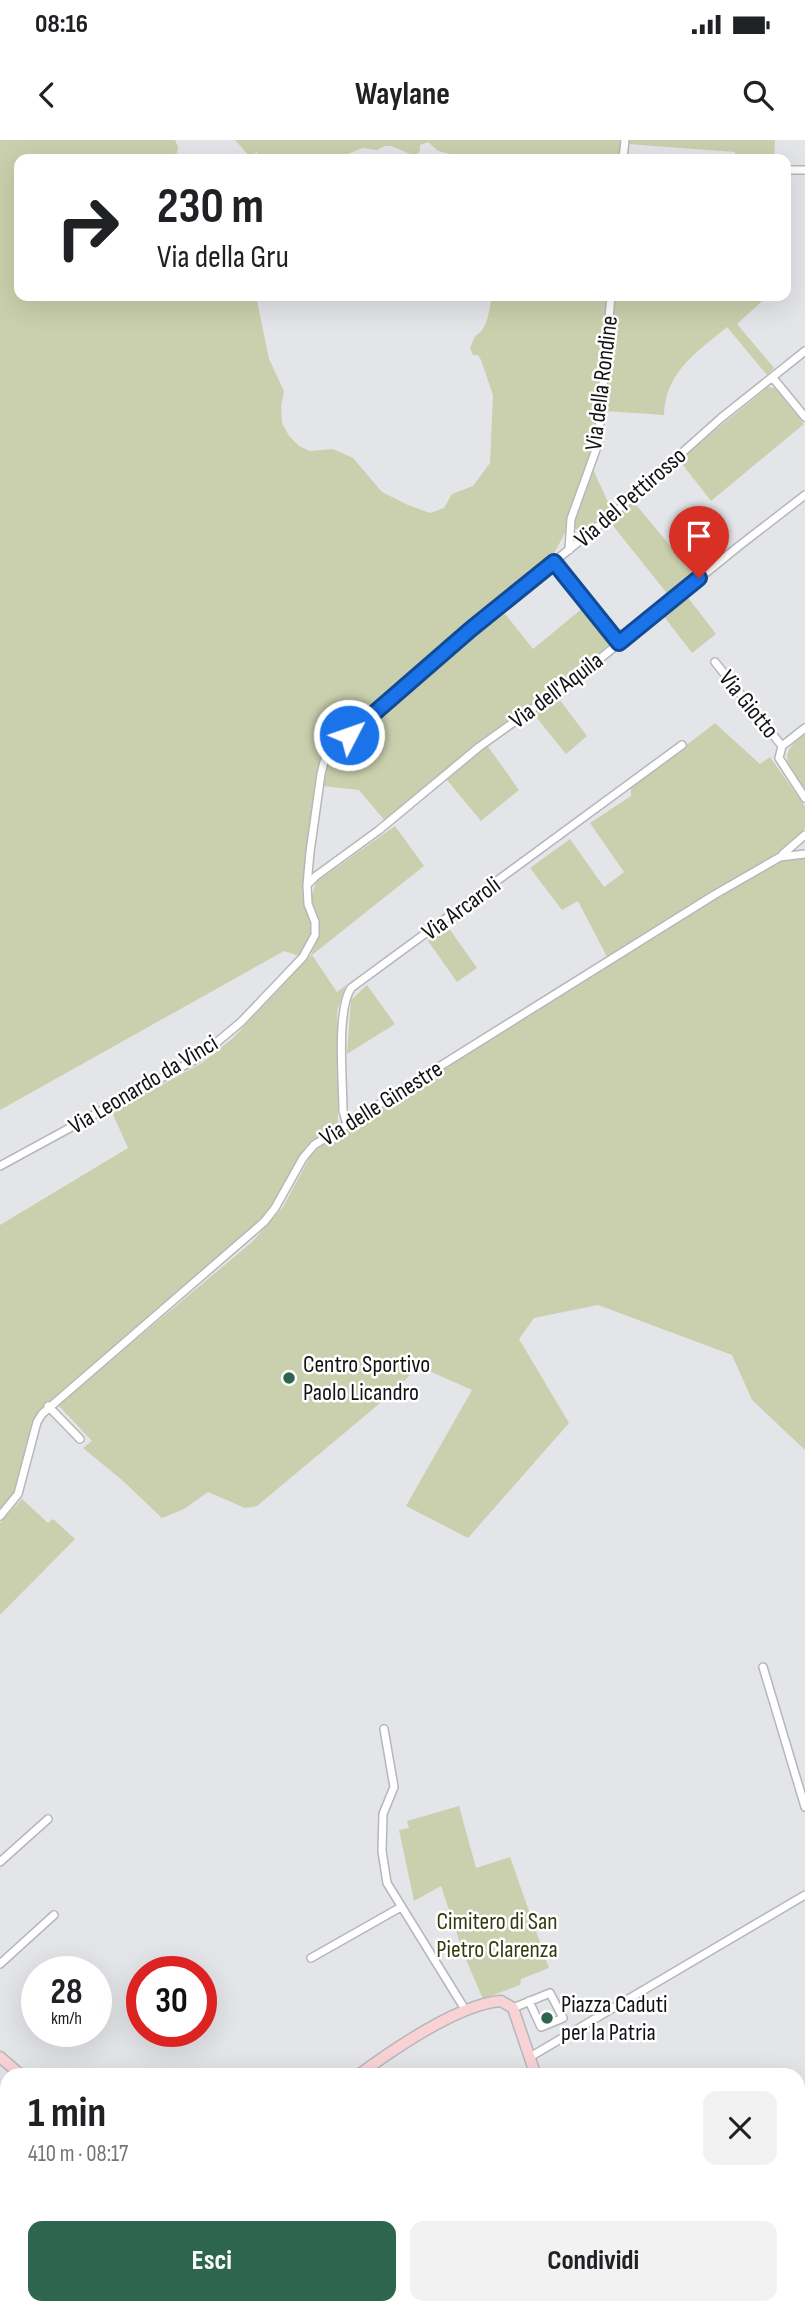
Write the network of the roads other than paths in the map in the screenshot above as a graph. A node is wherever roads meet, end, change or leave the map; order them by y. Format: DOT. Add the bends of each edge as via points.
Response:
graph roads {
  1 [pos="611,301"];
  2 [pos="805,351"];
  3 [pos="773,378"];
  4 [pos="805,417"];
  5 [pos="805,495"];
  6 [pos="569,550"];
  7 [pos="554,562"];
  8 [pos="619,643"];
  9 [pos="715,662"];
  10 [pos="805,729"];
  11 [pos="682,745"];
  12 [pos="782,746"];
  13 [pos="805,798"];
  14 [pos="805,835"];
  15 [pos="805,854"];
  16 [pos="780,857"];
  17 [pos="309,858"];
  18 [pos="329,867"];
  19 [pos="307,885"];
  20 [pos="303,957"];
  21 [pos="347,1124"];
  22 [pos="0,1166"];
  23 [pos="48,1406"];
  24 [pos="80,1439"];
  25 [pos="0,1516"];
  26 [pos="764,1667"];
  27 [pos="384,1729"];
  28 [pos="805,1807"];
  29 [pos="48,1819"];
  30 [pos="0,1862"];
  31 [pos="805,1895"];
  32 [pos="401,1907"];
  33 [pos="54,1915"];
  34 [pos="312,1958"];
  35 [pos="0,1964"];
  36 [pos="529,2001"];
  37 [pos="509,2005"];
  38 [pos="466,2011"];
  39 [pos="530,2057"];
  40 [pos="369,2068"];
  41 [pos="533,2068"];
  1 -- 6 [label="street, Via della Rondine" via="598,444 570,519"];
  2 -- 3 [label="street, Via del Pettirosso"];
  3 -- 4 [label="street"];
  3 -- 6 [label="street, Via del Pettirosso"];
  5 -- 8 [label="street, Via dell'Aquila"];
  6 -- 7 [label="street, Via del Pettirosso"];
  7 -- 8 [label="street"];
  7 -- 17 [label="street, Via del Pettirosso" via="330,751 321,774"];
  8 -- 18 [label="street, Via dell'Aquila"];
  9 -- 12 [label="street, Via Giotto"];
  10 -- 12 [label="street"];
  11 -- 21 [label="street, Via Arcaroli" via="351,988 343,1011 343,1111"];
  12 -- 13 [label="street" via="779,758"];
  14 -- 16 [label="street"];
  15 -- 16 [label="street, Via delle Ginestre"];
  16 -- 21 [label="street, Via delle Ginestre"];
  17 -- 18 [label="street" via="318,866"];
  17 -- 19 [label="street, Via del Pettirosso"];
  18 -- 19 [label="street, Via dell'Aquila"];
  19 -- 20 [label="street, Via del Pettirosso" via="315,935"];
  20 -- 22 [label="street, Via Leonardo da Vinci" via="241,1022 198,1058"];
  21 -- 23 [label="street, Via delle Ginestre" via="307,1151 275,1208 255,1230"];
  23 -- 24 [label="street"];
  23 -- 25 [label="street, Via delle Ginestre" via="37,1422 19,1494"];
  26 -- 28 [label="street"];
  27 -- 32 [label="street" via="394,1787 383,1814 382,1851 387,1883"];
  29 -- 30 [label="street"];
  31 -- 39 [label="street"];
  32 -- 34 [label="street"];
  32 -- 38 [label="street"];
  33 -- 35 [label="street"];
  36 -- 36 [label="street" via="550,1993 563,2018 541,2026"];
  36 -- 37 [label="street"];
  37 -- 38 [label="main road" via="494,2001"];
  37 -- 39 [label="main road"];
  38 -- 40 [label="main road" via="425,2031"];
  39 -- 41 [label="main road"];
}
